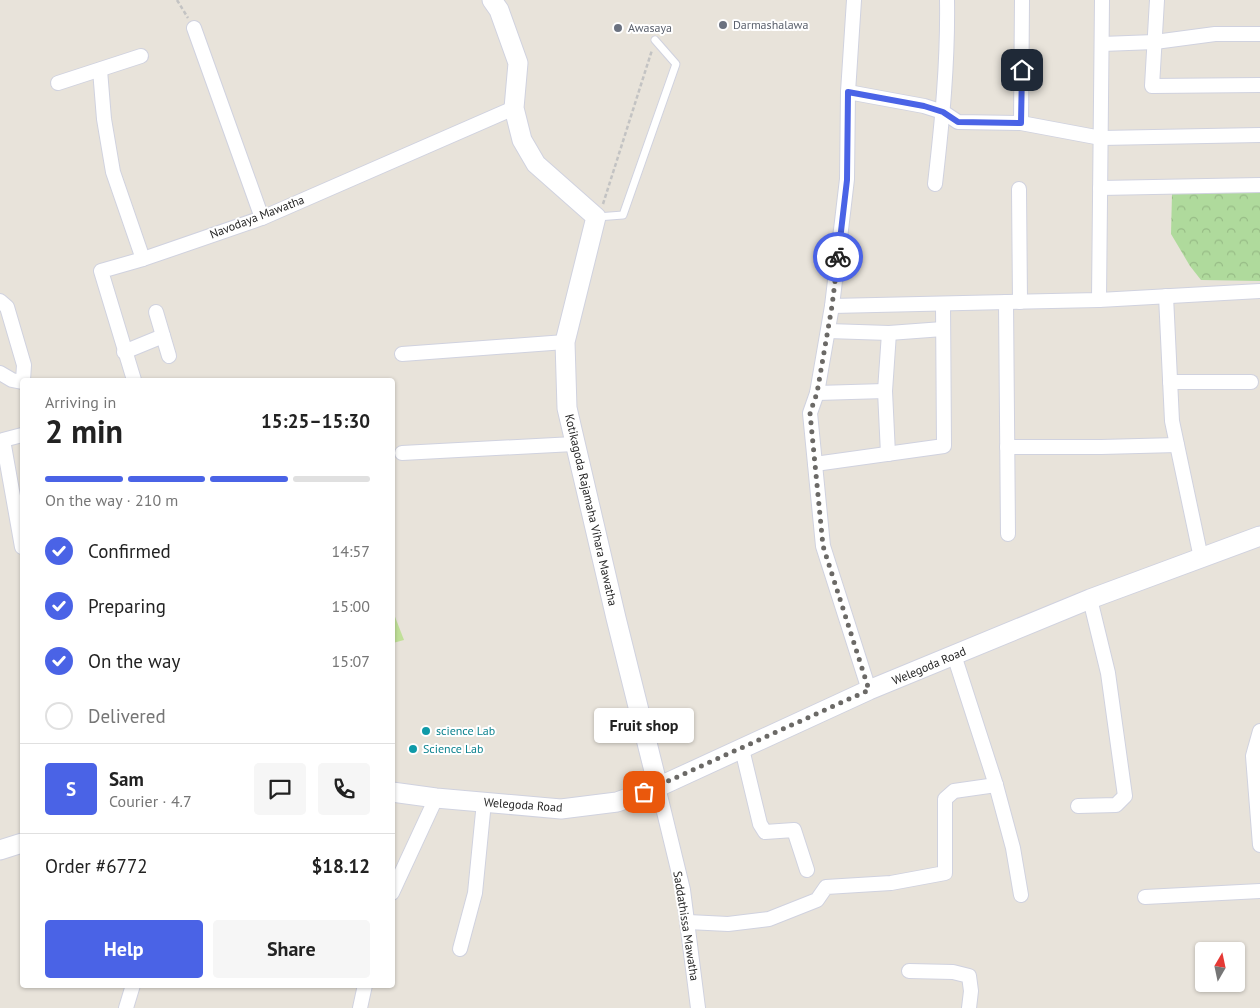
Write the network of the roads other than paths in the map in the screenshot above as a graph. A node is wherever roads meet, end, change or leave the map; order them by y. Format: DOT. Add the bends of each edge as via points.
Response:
graph roads {
  1 [pos="492,0"];
  2 [pos="854,0"];
  3 [pos="947,0"];
  4 [pos="1022,0"];
  5 [pos="1102,0"];
  6 [pos="1157,0"];
  7 [pos="194,28"];
  8 [pos="1260,34"];
  9 [pos="655,40"];
  10 [pos="1154,42"];
  11 [pos="1102,44"];
  12 [pos="141,56"];
  13 [pos="100,70"];
  14 [pos="58,83"];
  15 [pos="1260,85"];
  16 [pos="848,92"];
  17 [pos="514,108"];
  18 [pos="943,112"];
  19 [pos="1021,123"];
  20 [pos="1260,135"];
  21 [pos="1101,138"];
  22 [pos="935,184"];
  23 [pos="1260,185"];
  24 [pos="1100,188"];
  25 [pos="1019,189"];
  26 [pos="596,217"];
  27 [pos="262,218"];
  28 [pos="143,259"];
  29 [pos="1260,291"];
  30 [pos="1166,296"];
  31 [pos="0,300"];
  32 [pos="1099,300"];
  33 [pos="1013,302"];
  34 [pos="943,304"];
  35 [pos="832,306"];
  36 [pos="156,312"];
  37 [pos="943,329"];
  38 [pos="828,332"];
  39 [pos="889,334"];
  40 [pos="163,336"];
  41 [pos="565,342"];
  42 [pos="124,352"];
  43 [pos="402,354"];
  44 [pos="169,356"];
  45 [pos="0,373"];
  46 [pos="23,378"];
  47 [pos="133,378"];
  48 [pos="20,381"];
  49 [pos="1170,382"];
  50 [pos="1250,382"];
  51 [pos="885,391"];
  52 [pos="817,393"];
  53 [pos="20,436"];
  54 [pos="574,444"];
  55 [pos="1177,444"];
  56 [pos="1007,447"];
  57 [pos="402,453"];
  58 [pos="888,454"];
  59 [pos="814,464"];
  60 [pos="1008,534"];
  61 [pos="1260,536"];
  62 [pos="20,537"];
  63 [pos="1201,558"];
  64 [pos="1090,599"];
  65 [pos="954,655"];
  66 [pos="869,690"];
  67 [pos="1260,731"];
  68 [pos="742,749"];
  69 [pos="996,785"];
  70 [pos="658,787"];
  71 [pos="395,792"];
  72 [pos="436,798"];
  73 [pos="484,802"];
  74 [pos="1078,806"];
  75 [pos="20,844"];
  76 [pos="1260,845"];
  77 [pos="0,850"];
  78 [pos="808,870"];
  79 [pos="395,887"];
  80 [pos="1260,891"];
  81 [pos="1021,896"];
  82 [pos="1145,897"];
  83 [pos="688,922"];
  84 [pos="460,949"];
  85 [pos="909,971"];
  86 [pos="132,988"];
  87 [pos="364,988"];
  88 [pos="126,1008"];
  89 [pos="360,1008"];
  90 [pos="698,1008"];
  91 [pos="969,1008"];
  1 -- 17 [label="street" via="518,63"];
  2 -- 16 [label="street"];
  3 -- 18 [label="street"];
  4 -- 19 [label="street"];
  5 -- 11 [label="street"];
  6 -- 10 [label="street"];
  7 -- 27 [label="street"];
  8 -- 10 [label="street" via="1215,34"];
  9 -- 26 [label="lane" via="676,64 624,215"];
  10 -- 11 [label="street"];
  10 -- 15 [label="street" via="1152,86"];
  11 -- 21 [label="street"];
  12 -- 13 [label="street"];
  13 -- 14 [label="street"];
  13 -- 28 [label="street" via="113,172"];
  16 -- 18 [label="street"];
  16 -- 35 [label="street" via="847,180"];
  17 -- 26 [label="street" via="522,140 536,164"];
  17 -- 27 [label="street, Navodaya Mawatha"];
  18 -- 19 [label="street" via="958,122"];
  18 -- 22 [label="street"];
  19 -- 21 [label="street"];
  20 -- 21 [label="street"];
  21 -- 24 [label="street"];
  23 -- 24 [label="street"];
  24 -- 32 [label="street"];
  25 -- 33 [label="street"];
  26 -- 41 [label="street, Kotikagoda Rajamaha Vihara Mawatha"];
  27 -- 28 [label="street, Navodaya Mawatha"];
  28 -- 42 [label="street, Navodaya Mawatha" via="101,271"];
  29 -- 30 [label="street"];
  30 -- 32 [label="street"];
  30 -- 49 [label="street"];
  31 -- 46 [label="street" via="7,307 24,365"];
  32 -- 33 [label="street"];
  33 -- 34 [label="street"];
  33 -- 56 [label="street"];
  34 -- 35 [label="street"];
  34 -- 37 [label="street"];
  35 -- 38 [label="street"];
  36 -- 40 [label="street"];
  37 -- 39 [label="street"];
  37 -- 58 [label="street" via="944,446"];
  38 -- 39 [label="street"];
  38 -- 52 [label="street"];
  39 -- 51 [label="street"];
  40 -- 42 [label="street"];
  40 -- 44 [label="street"];
  41 -- 43 [label="street"];
  41 -- 54 [label="street, Kotikagoda Rajamaha Vihara Mawatha" via="567,408"];
  42 -- 47 [label="street, Navodaya Mawatha"];
  45 -- 48 [label="street"];
  49 -- 50 [label="street"];
  49 -- 55 [label="street" via="1172,422"];
  51 -- 52 [label="street"];
  51 -- 58 [label="street"];
  52 -- 59 [label="street" via="810,413"];
  53 -- 62 [label="street" via="3,440"];
  54 -- 57 [label="street"];
  54 -- 70 [label="street, Kotikagoda Rajamaha Vihara Mawatha"];
  55 -- 56 [label="street"];
  55 -- 63 [label="street"];
  56 -- 60 [label="street"];
  58 -- 59 [label="street"];
  59 -- 66 [label="street" via="823,546"];
  61 -- 63 [label="street, Welegoda Road"];
  63 -- 64 [label="street, Welegoda Road"];
  64 -- 65 [label="street, Welegoda Road"];
  64 -- 74 [label="street" via="1108,673 1125,796 1116,805"];
  65 -- 66 [label="street, Welegoda Road"];
  65 -- 69 [label="street"];
  66 -- 68 [label="street, Welegoda Road"];
  67 -- 76 [label="street" via="1253,756"];
  68 -- 70 [label="street, Welegoda Road"];
  68 -- 78 [label="street" via="760,824 765,832 794,830"];
  69 -- 81 [label="street" via="1014,848"];
  69 -- 83 [label="street" via="954,792 944,799 945,874 891,883 826,886 817,900 768,920 728,924"];
  70 -- 73 [label="street, Welegoda Road" via="617,802 561,809"];
  70 -- 83 [label="street, Saddathissa Mawatha"];
  71 -- 72 [label="street, Welegoda Road"];
  72 -- 73 [label="street, Welegoda Road"];
  72 -- 79 [label="street"];
  73 -- 84 [label="street" via="475,893"];
  75 -- 77 [label="street"];
  80 -- 82 [label="street"];
  83 -- 90 [label="street, Saddathissa Mawatha"];
  85 -- 91 [label="street" via="953,972 969,976"];
  86 -- 88 [label="street"];
  87 -- 89 [label="street"];
}
